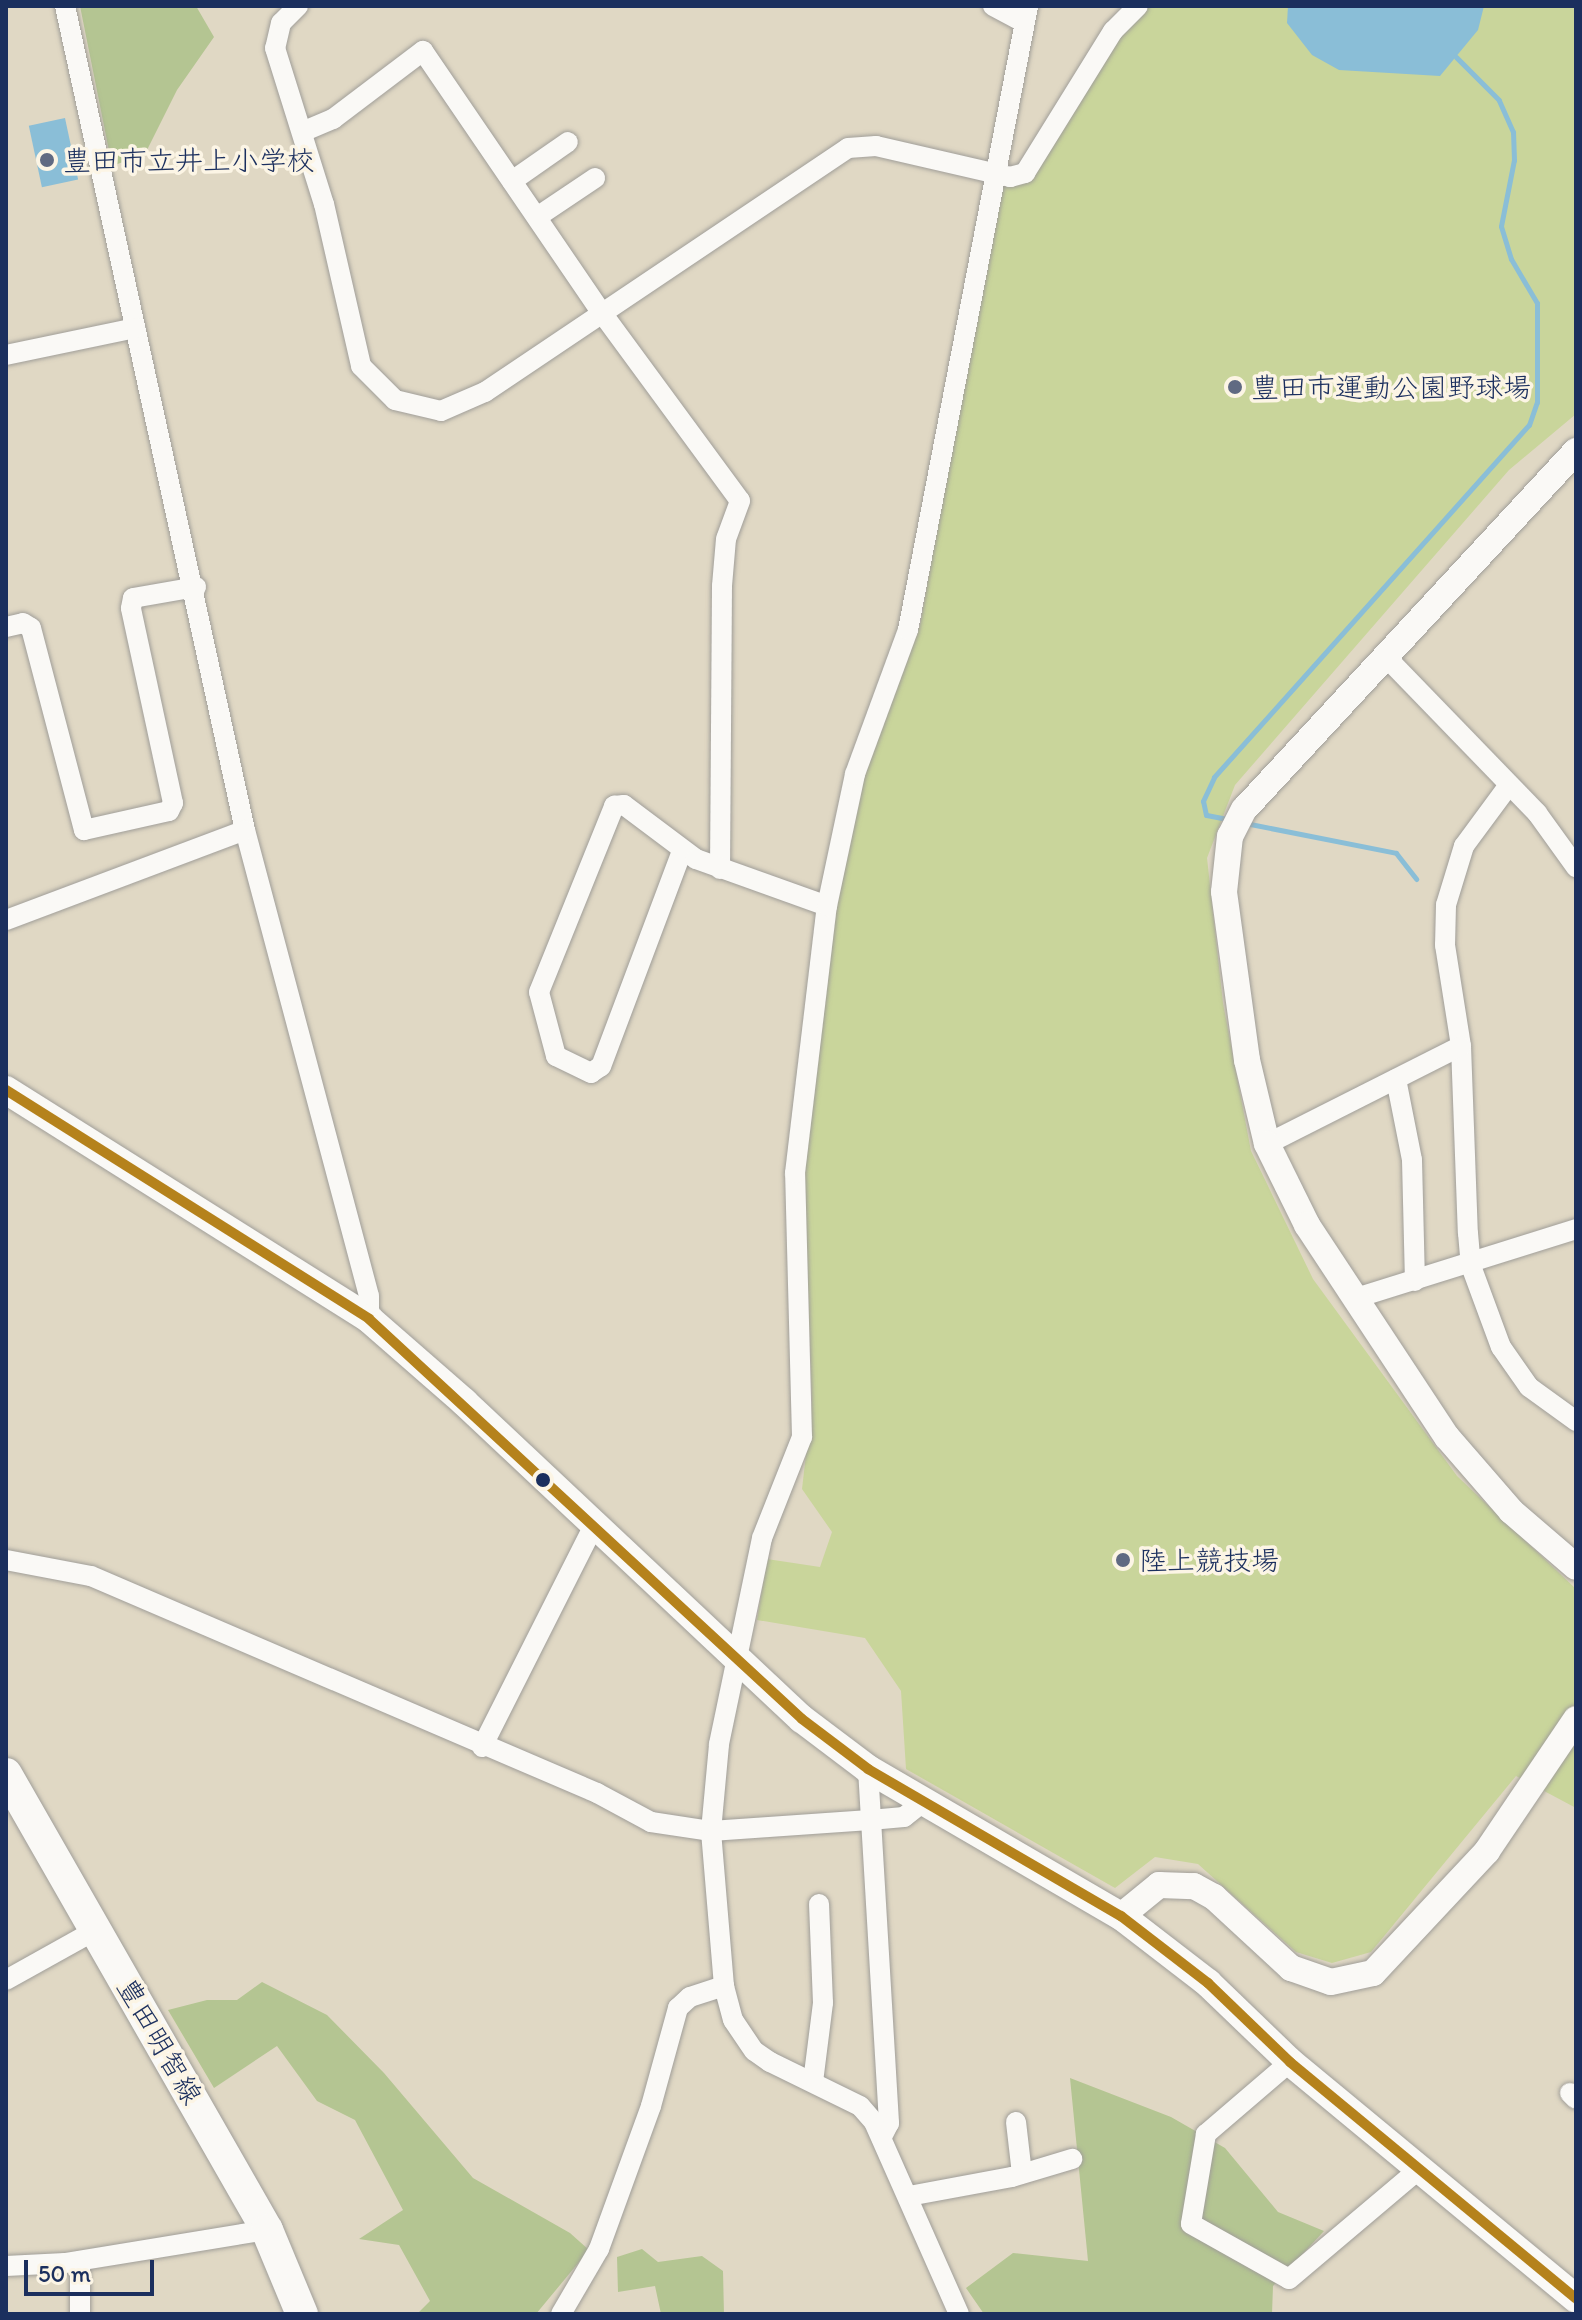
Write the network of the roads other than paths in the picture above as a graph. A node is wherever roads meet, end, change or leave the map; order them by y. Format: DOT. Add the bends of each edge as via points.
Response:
graph roads {
  1 [pos="65,6"];
  2 [pos="298,6"];
  3 [pos="993,6"];
  4 [pos="1138,6"];
  5 [pos="1026,14"];
  6 [pos="302,132"];
  7 [pos="568,142"];
  8 [pos="997,174"];
  9 [pos="595,178"];
  10 [pos="512,181"];
  11 [pos="537,217"];
  12 [pos="602,313"];
  13 [pos="135,328"];
  14 [pos="6,355"];
  15 [pos="1576,451"];
  16 [pos="196,587"];
  17 [pos="6,627"];
  18 [pos="1384,655"];
  19 [pos="1509,785"];
  20 [pos="245,830"];
  21 [pos="682,851"];
  22 [pos="1576,867"];
  23 [pos="720,869"];
  24 [pos="827,906"];
  25 [pos="6,919"];
  26 [pos="1461,1046"];
  27 [pos="1396,1079"];
  28 [pos="6,1090"];
  29 [pos="1267,1144"];
  30 [pos="1576,1229"];
  31 [pos="1471,1266"];
  32 [pos="1415,1281"];
  33 [pos="1356,1298"];
  34 [pos="369,1319"];
  35 [pos="1576,1421"];
  36 [pos="594,1525"];
  37 [pos="6,1560"];
  38 [pos="1576,1567"];
  39 [pos="736,1662"];
  40 [pos="1576,1719"];
  41 [pos="482,1747"];
  42 [pos="868,1769"];
  43 [pos="6,1774"];
  44 [pos="923,1802"];
  45 [pos="870,1820"];
  46 [pos="711,1831"];
  47 [pos="819,1904"];
  48 [pos="1121,1916"];
  49 [pos="96,1930"];
  50 [pos="6,1980"];
  51 [pos="724,1986"];
  52 [pos="1290,2062"];
  53 [pos="813,2082"];
  54 [pos="1016,2122"];
  55 [pos="883,2135"];
  56 [pos="1072,2159"];
  57 [pos="1419,2169"];
  58 [pos="1022,2174"];
  59 [pos="909,2196"];
  60 [pos="267,2230"];
  61 [pos="80,2261"];
  62 [pos="6,2266"];
  63 [pos="1576,2299"];
  64 [pos="80,2314"];
  65 [pos="302,2314"];
  66 [pos="561,2314"];
  67 [pos="959,2314"];
  1 -- 13 [label="street"];
  2 -- 6 [label="street" via="281,23 275,48"];
  3 -- 5 [label="street"];
  4 -- 8 [label="street" via="1113,31 1025,173"];
  5 -- 8 [label="street"];
  6 -- 10 [label="street" via="333,119 423,51"];
  6 -- 12 [label="street" via="361,366 395,400 428,410 453,408"];
  7 -- 10 [label="street"];
  8 -- 12 [label="street" via="876,146 848,148"];
  8 -- 24 [label="street" via="908,630 855,774"];
  9 -- 11 [label="street"];
  10 -- 11 [label="street"];
  11 -- 12 [label="street"];
  12 -- 23 [label="street" via="740,501 726,539 722,586"];
  13 -- 14 [label="street"];
  13 -- 16 [label="street"];
  15 -- 18 [label="street"];
  16 -- 17 [label="street" via="133,598 131,608 173,803 169,811 84,830 31,628 23,623"];
  16 -- 20 [label="street"];
  18 -- 19 [label="street"];
  18 -- 29 [label="street" via="1261,789 1230,836 1224,892 1247,1060"];
  19 -- 22 [label="street"];
  19 -- 26 [label="street" via="1464,846 1446,905 1445,945"];
  20 -- 25 [label="street"];
  20 -- 34 [label="street" via="366,1281"];
  21 -- 21 [label="street" via="624,805 614,806 539,992 556,1056 591,1073 601,1066"];
  21 -- 23 [label="street"];
  23 -- 24 [label="street"];
  24 -- 39 [label="street" via="795,1173 802,1437 762,1538"];
  26 -- 27 [label="street"];
  26 -- 31 [label="street"];
  27 -- 29 [label="street"];
  27 -- 32 [label="street" via="1412,1160"];
  28 -- 34 [label="main road"];
  29 -- 33 [label="street" via="1307,1225"];
  30 -- 31 [label="street"];
  31 -- 32 [label="street"];
  31 -- 35 [label="street" via="1513,1369 1549,1404"];
  32 -- 33 [label="street"];
  33 -- 38 [label="street" via="1447,1437 1511,1511"];
  34 -- 36 [label="main road"];
  36 -- 39 [label="main road"];
  36 -- 41 [label="street"];
  37 -- 41 [label="street" via="91,1576"];
  39 -- 42 [label="main road"];
  39 -- 46 [label="street" via="719,1744"];
  40 -- 48 [label="street" via="1487,1851 1373,1973 1331,1982 1291,1968 1214,1897 1194,1886 1159,1885"];
  41 -- 46 [label="street" via="597,1793 651,1822"];
  42 -- 44 [label="main road"];
  42 -- 45 [label="street"];
  43 -- 49 [label="main road, 豊田明智線"];
  44 -- 45 [label="street" via="904,1817"];
  44 -- 48 [label="main road"];
  45 -- 46 [label="street"];
  45 -- 55 [label="street" via="889,2123"];
  46 -- 51 [label="street"];
  47 -- 53 [label="street" via="823,2003"];
  48 -- 52 [label="main road" via="1208,1983"];
  49 -- 50 [label="street"];
  49 -- 60 [label="main road, 豊田明智線"];
  51 -- 53 [label="street" via="733,2020 754,2051"];
  51 -- 66 [label="street" via="690,1997 678,2008 651,2106 599,2249"];
  52 -- 57 [label="main road"];
  52 -- 57 [label="street" via="1206,2134 1191,2224 1289,2279"];
  53 -- 55 [label="street" via="860,2106"];
  54 -- 58 [label="street"];
  55 -- 59 [label="street"];
  56 -- 58 [label="street"];
  57 -- 63 [label="main road"];
  58 -- 59 [label="street"];
  59 -- 67 [label="street"];
  60 -- 61 [label="street"];
  60 -- 65 [label="main road, 豊田明智線"];
  61 -- 62 [label="street"];
  61 -- 64 [label="street"];
}
